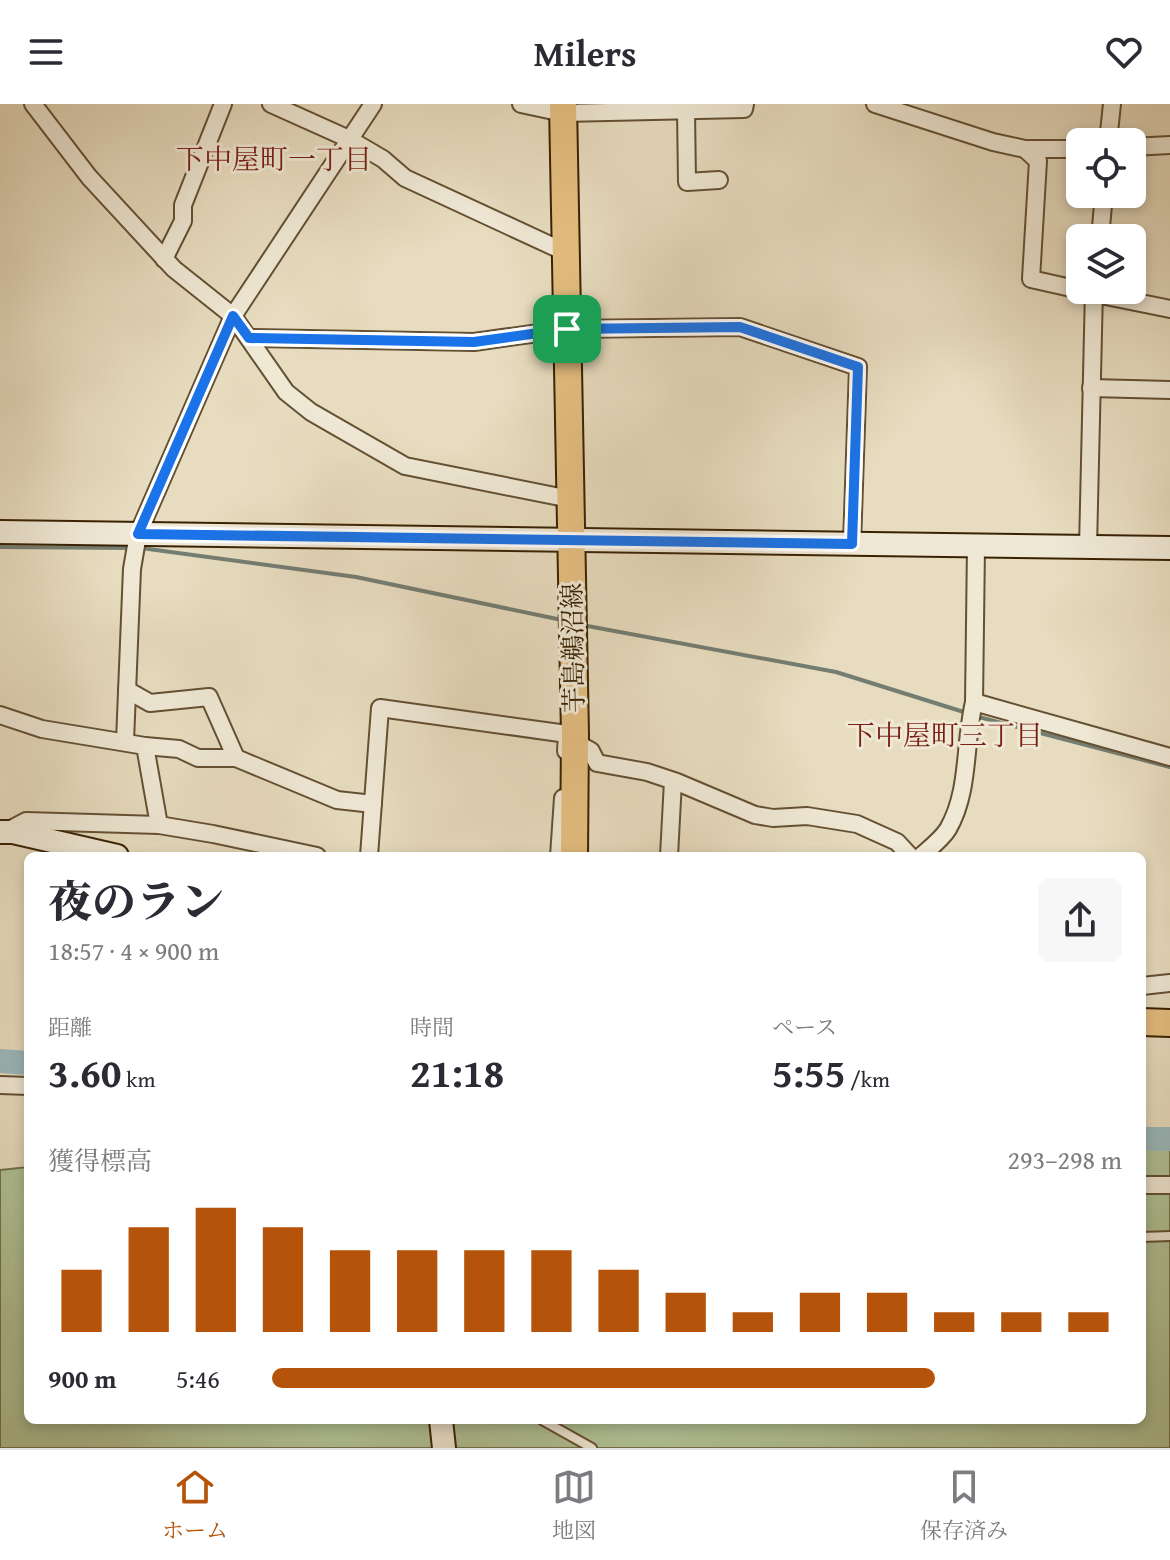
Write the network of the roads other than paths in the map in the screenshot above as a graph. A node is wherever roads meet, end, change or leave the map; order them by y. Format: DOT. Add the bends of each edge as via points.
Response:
graph roads {
  1 [pos="33,104"];
  2 [pos="223,104"];
  3 [pos="271,104"];
  4 [pos="373,104"];
  5 [pos="521,104"];
  6 [pos="745,104"];
  7 [pos="875,104"];
  8 [pos="1112,104"];
  9 [pos="563,108"];
  10 [pos="686,110"];
  11 [pos="1109,128"];
  12 [pos="349,139"];
  13 [pos="1170,145"];
  14 [pos="1146,146"];
  15 [pos="1025,149"];
  16 [pos="1066,149"];
  17 [pos="719,180"];
  18 [pos="565,252"];
  19 [pos="164,259"];
  20 [pos="1066,286"];
  21 [pos="1088,304"];
  22 [pos="1146,304"];
  23 [pos="1170,309"];
  24 [pos="233,316"];
  25 [pos="567,329"];
  26 [pos="249,338"];
  27 [pos="1091,388"];
  28 [pos="1170,390"];
  29 [pos="570,499"];
  30 [pos="0,532"];
  31 [pos="570,540"];
  32 [pos="137,543"];
  33 [pos="852,544"];
  34 [pos="976,546"];
  35 [pos="1088,547"];
  36 [pos="1170,548"];
  37 [pos="127,690"];
  38 [pos="972,709"];
  39 [pos="0,715"];
  40 [pos="572,737"];
  41 [pos="125,741"];
  42 [pos="145,746"];
  43 [pos="1170,757"];
  44 [pos="236,758"];
  45 [pos="673,781"];
  46 [pos="373,804"];
  47 [pos="159,825"];
  48 [pos="2,832"];
  49 [pos="100,852"];
  50 [pos="297,852"];
  51 [pos="369,852"];
  52 [pos="559,852"];
  53 [pos="574,852"];
  54 [pos="669,852"];
  55 [pos="906,852"];
  56 [pos="925,852"];
  57 [pos="1170,983"];
  58 [pos="1146,986"];
  59 [pos="1146,1022"];
  60 [pos="1170,1023"];
  61 [pos="0,1085"];
  62 [pos="24,1086"];
  63 [pos="1146,1185"];
  64 [pos="1170,1185"];
  65 [pos="1170,1236"];
  66 [pos="1146,1237"];
  67 [pos="441,1424"];
  68 [pos="549,1424"];
  69 [pos="444,1448"];
  70 [pos="592,1448"];
  1 -- 19 [label="street" via="89,177"];
  2 -- 19 [label="street" via="183,205 183,221"];
  3 -- 12 [label="street"];
  4 -- 12 [label="street"];
  5 -- 9 [label="street"];
  6 -- 10 [label="street" via="744,109"];
  7 -- 15 [label="street"];
  8 -- 11 [label="street"];
  9 -- 10 [label="street"];
  9 -- 18 [label="main road, 芋島鵜沼線"];
  10 -- 17 [label="street" via="687,182"];
  12 -- 18 [label="street" via="405,178"];
  12 -- 24 [label="street"];
  13 -- 14 [label="street"];
  15 -- 16 [label="street"];
  15 -- 20 [label="street" via="1038,161 1031,279"];
  18 -- 25 [label="main road, 芋島鵜沼線"];
  19 -- 24 [label="street"];
  21 -- 27 [label="street"];
  22 -- 23 [label="street"];
  24 -- 26 [label="street"];
  24 -- 32 [label="street"];
  25 -- 26 [label="street" via="474,342"];
  25 -- 29 [label="main road, 芋島鵜沼線"];
  25 -- 33 [label="street" via="740,327 858,367"];
  26 -- 29 [label="street" via="286,392 405,466"];
  27 -- 28 [label="street"];
  27 -- 35 [label="street"];
  29 -- 31 [label="main road, 芋島鵜沼線"];
  30 -- 32 [label="street"];
  31 -- 32 [label="street"];
  31 -- 33 [label="street"];
  31 -- 40 [label="main road, 芋島鵜沼線"];
  32 -- 37 [label="street"];
  33 -- 34 [label="street"];
  34 -- 35 [label="street"];
  34 -- 38 [label="street"];
  35 -- 36 [label="street"];
  37 -- 41 [label="street"];
  37 -- 44 [label="street" via="150,703 209,697"];
  38 -- 43 [label="street"];
  38 -- 56 [label="street" via="962,795 947,831"];
  39 -- 41 [label="street" via="42,729"];
  40 -- 45 [label="street" via="597,763"];
  40 -- 46 [label="street" via="380,708"];
  40 -- 52 [label="street"];
  40 -- 53 [label="main road, 芋島鵜沼線"];
  41 -- 42 [label="street"];
  42 -- 44 [label="street" via="179,749 198,758"];
  42 -- 47 [label="street"];
  44 -- 46 [label="street" via="337,800"];
  45 -- 54 [label="street"];
  45 -- 55 [label="street" via="755,815 857,824 897,842"];
  46 -- 51 [label="street"];
  47 -- 48 [label="street" via="26,821"];
  47 -- 50 [label="street"];
  48 -- 49 [label="street"];
  57 -- 58 [label="street"];
  59 -- 60 [label="main road"];
  61 -- 62 [label="street"];
  63 -- 64 [label="street"];
  65 -- 66 [label="lane"];
  67 -- 69 [label="street"];
  68 -- 70 [label="lane"];
}
